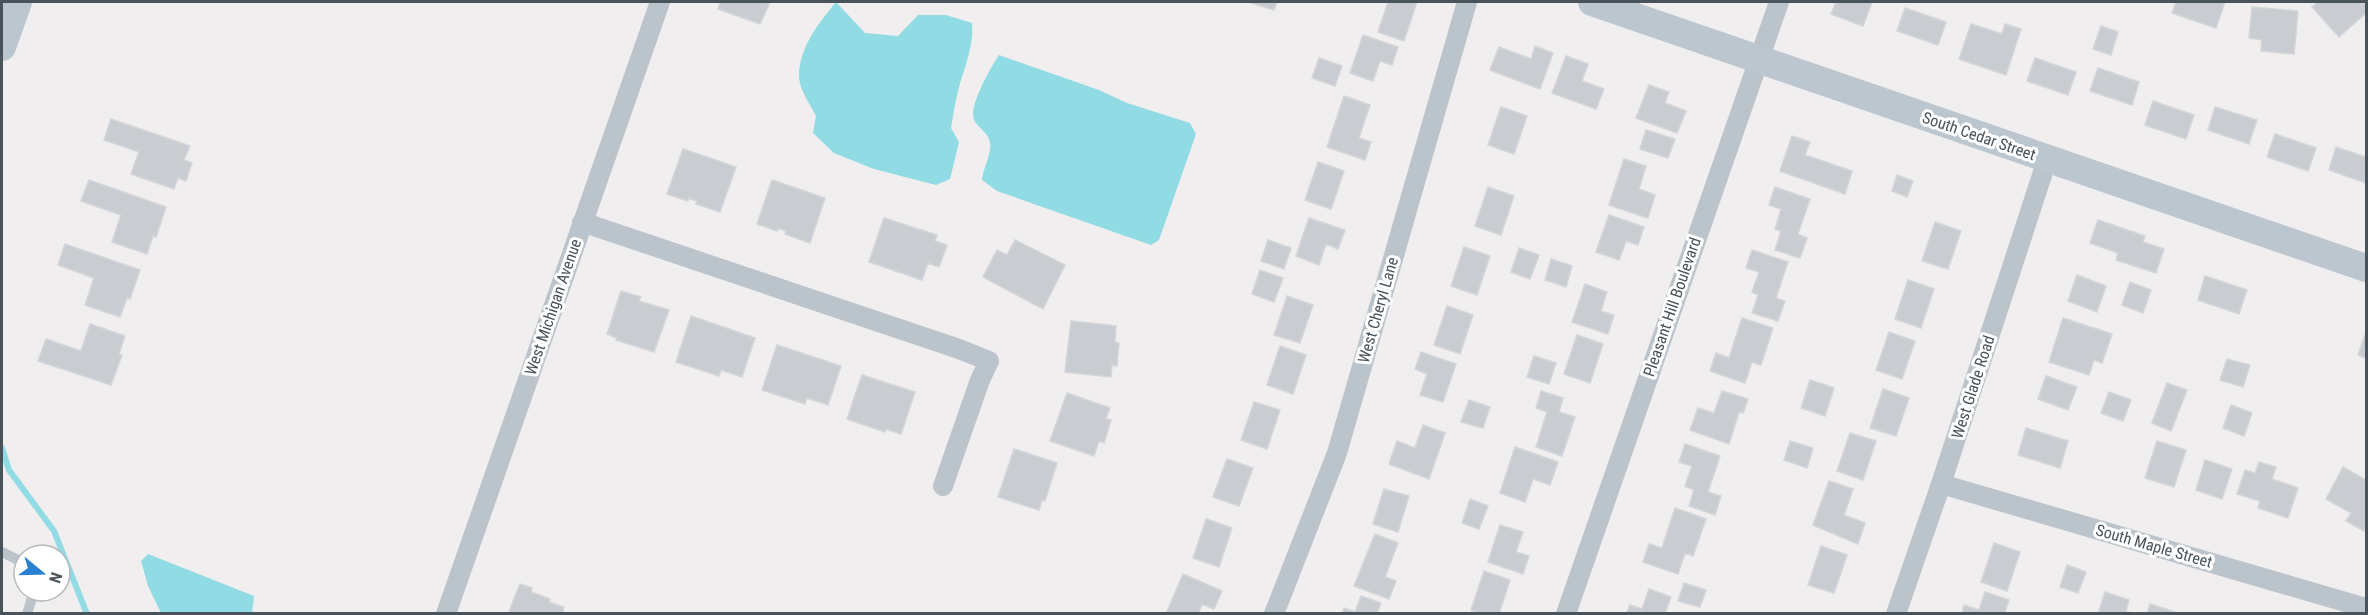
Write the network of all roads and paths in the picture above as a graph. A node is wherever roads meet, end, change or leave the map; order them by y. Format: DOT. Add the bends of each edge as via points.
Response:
graph roads {
  1 [pos="18,2"];
  2 [pos="660,2"];
  3 [pos="1467,2"];
  4 [pos="1593,2"];
  5 [pos="1779,2"];
  6 [pos="2,47"];
  7 [pos="1758,58"];
  8 [pos="2047,160"];
  9 [pos="582,222"];
  10 [pos="2367,268"];
  11 [pos="1941,484"];
  12 [pos="943,486"];
  13 [pos="2367,608"];
  14 [pos="446,614"];
  15 [pos="1274,614"];
  16 [pos="1566,614"];
  17 [pos="1896,614"];
  1 -- 6 [label="street"];
  2 -- 9 [label="street, West Michigan Avenue"];
  3 -- 15 [label="street, West Cheryl Lane" via="1337,453"];
  4 -- 7 [label="street, South Cedar Street"];
  5 -- 7 [label="street, Pleasant Hill Boulevard"];
  7 -- 8 [label="street, South Cedar Street"];
  7 -- 16 [label="street, Pleasant Hill Boulevard"];
  8 -- 10 [label="street, South Cedar Street"];
  8 -- 11 [label="street, West Glade Road"];
  9 -- 12 [label="street" via="988,361"];
  9 -- 14 [label="street, West Michigan Avenue"];
  11 -- 13 [label="street, South Maple Street"];
  11 -- 17 [label="street, West Glade Road"];
}
